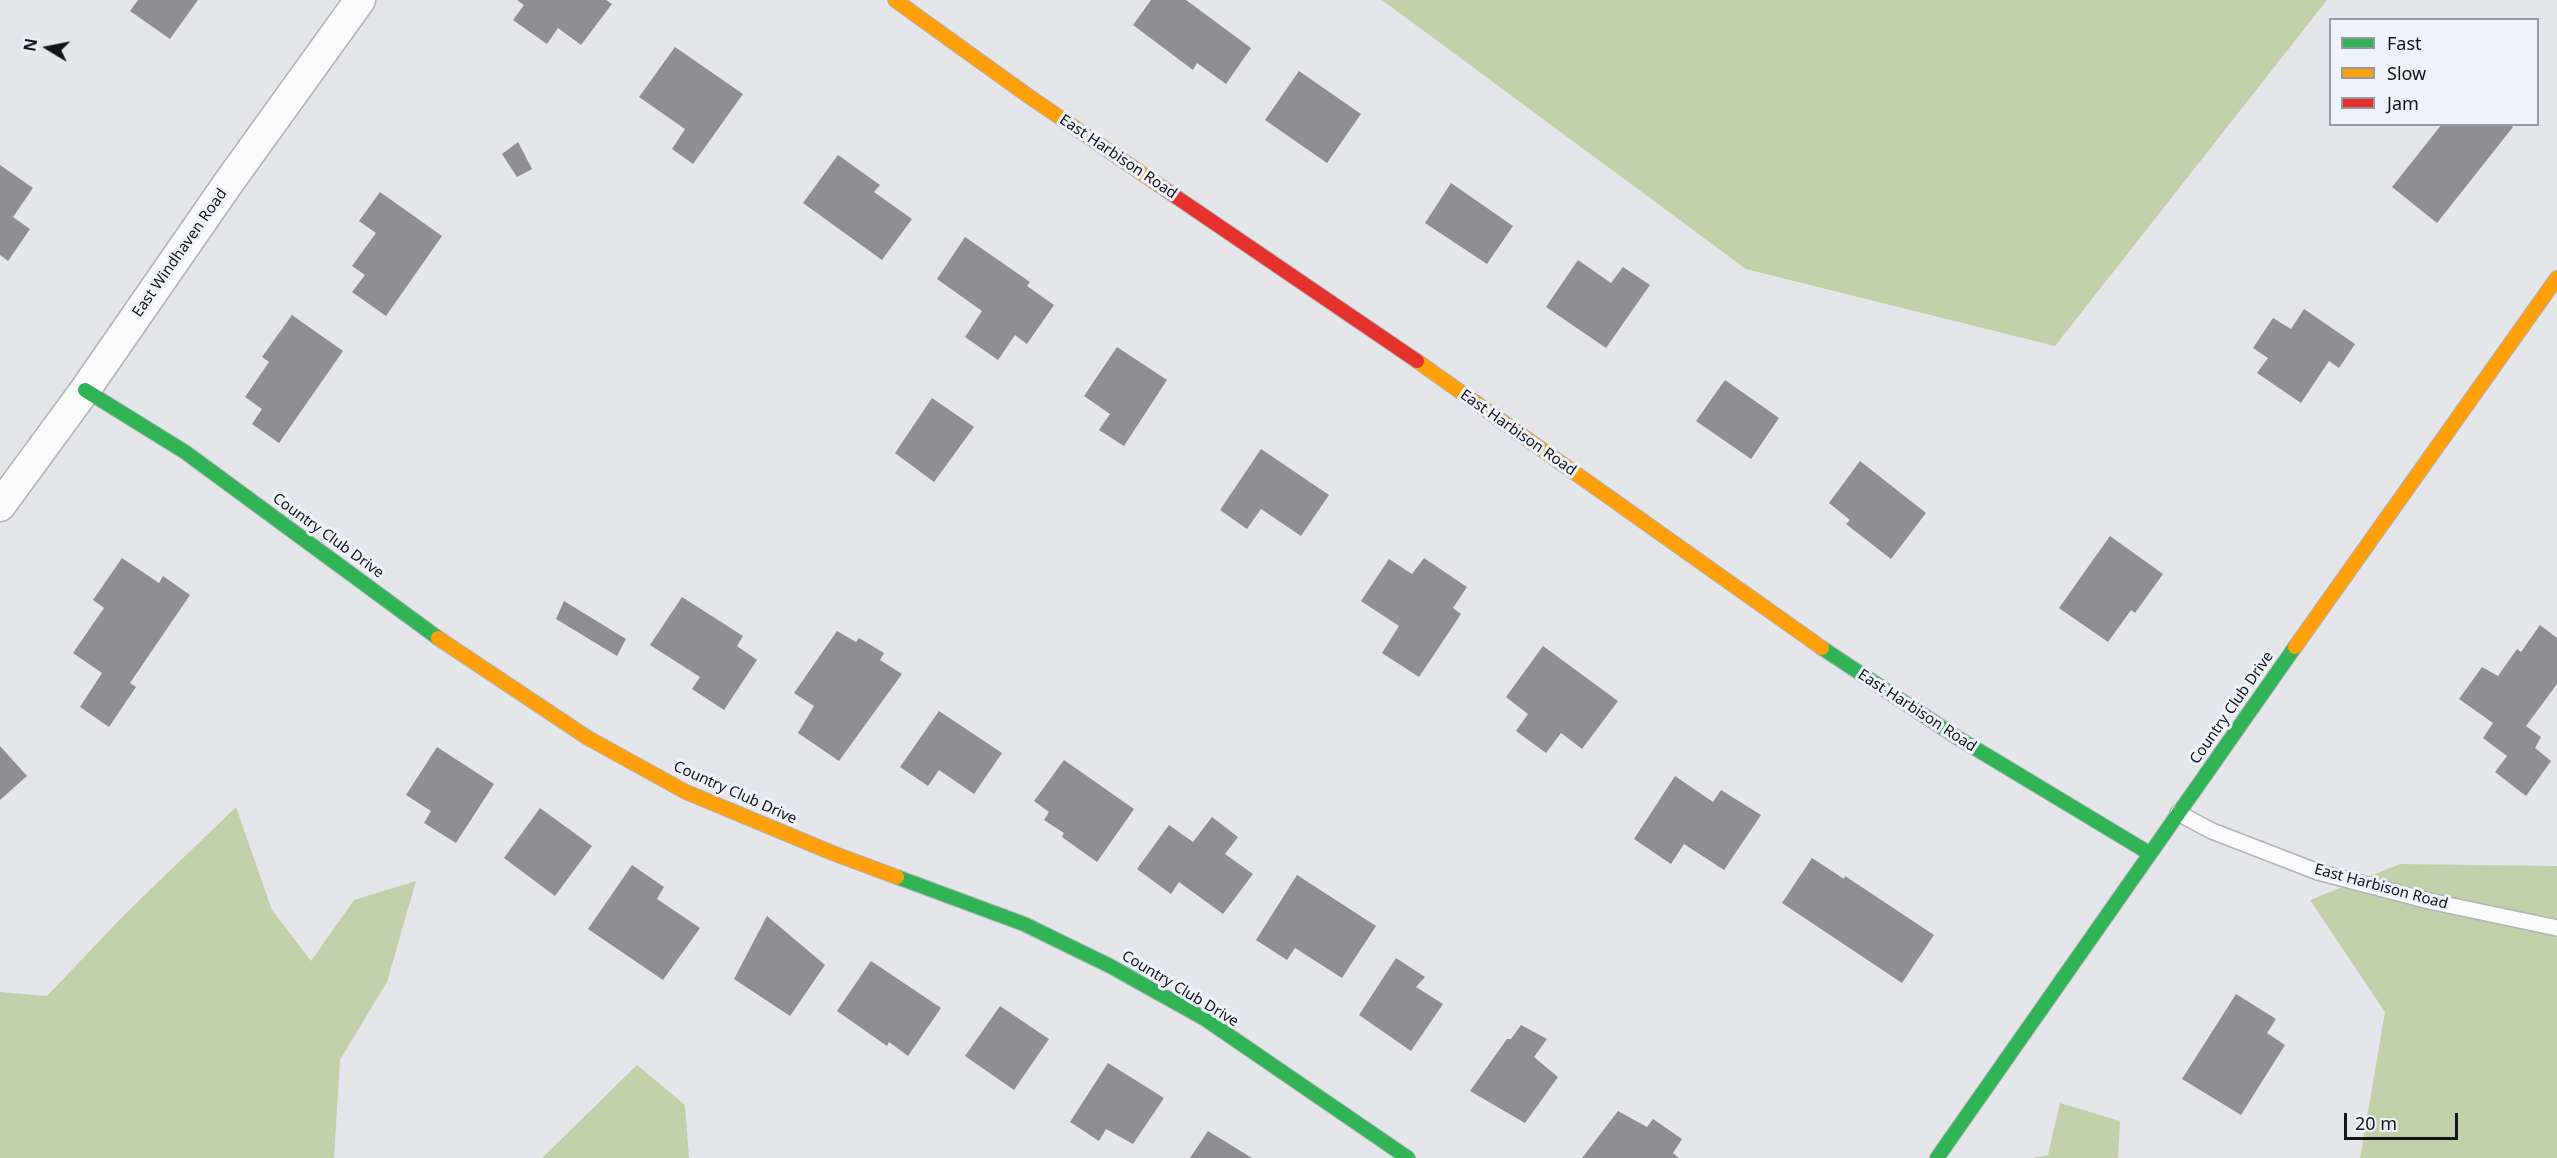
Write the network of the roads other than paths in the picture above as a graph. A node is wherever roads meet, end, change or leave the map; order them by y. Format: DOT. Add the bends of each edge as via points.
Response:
graph roads {
  1 [pos="360,0"];
  2 [pos="895,0"];
  3 [pos="2557,278"];
  4 [pos="85,390"];
  5 [pos="0,506"];
  6 [pos="2178,813"];
  7 [pos="2149,853"];
  8 [pos="2557,928"];
  9 [pos="1408,1158"];
  10 [pos="1937,1158"];
  1 -- 4 [label="street, East Windhaven Road"];
  2 -- 7 [label="street, East Harbison Road" via="1428,369 1831,655 1958,738"];
  3 -- 6 [label="street, Country Club Drive"];
  4 -- 5 [label="street, East Windhaven Road"];
  4 -- 9 [label="street, Country Club Drive" via="185,452 447,644 588,738 686,792 835,854 1024,924 1110,966 1205,1019"];
  6 -- 7 [label="street, Country Club Drive"];
  6 -- 8 [label="lane, East Harbison Road" via="2212,831 2318,872"];
  7 -- 10 [label="street, Country Club Drive"];
}
